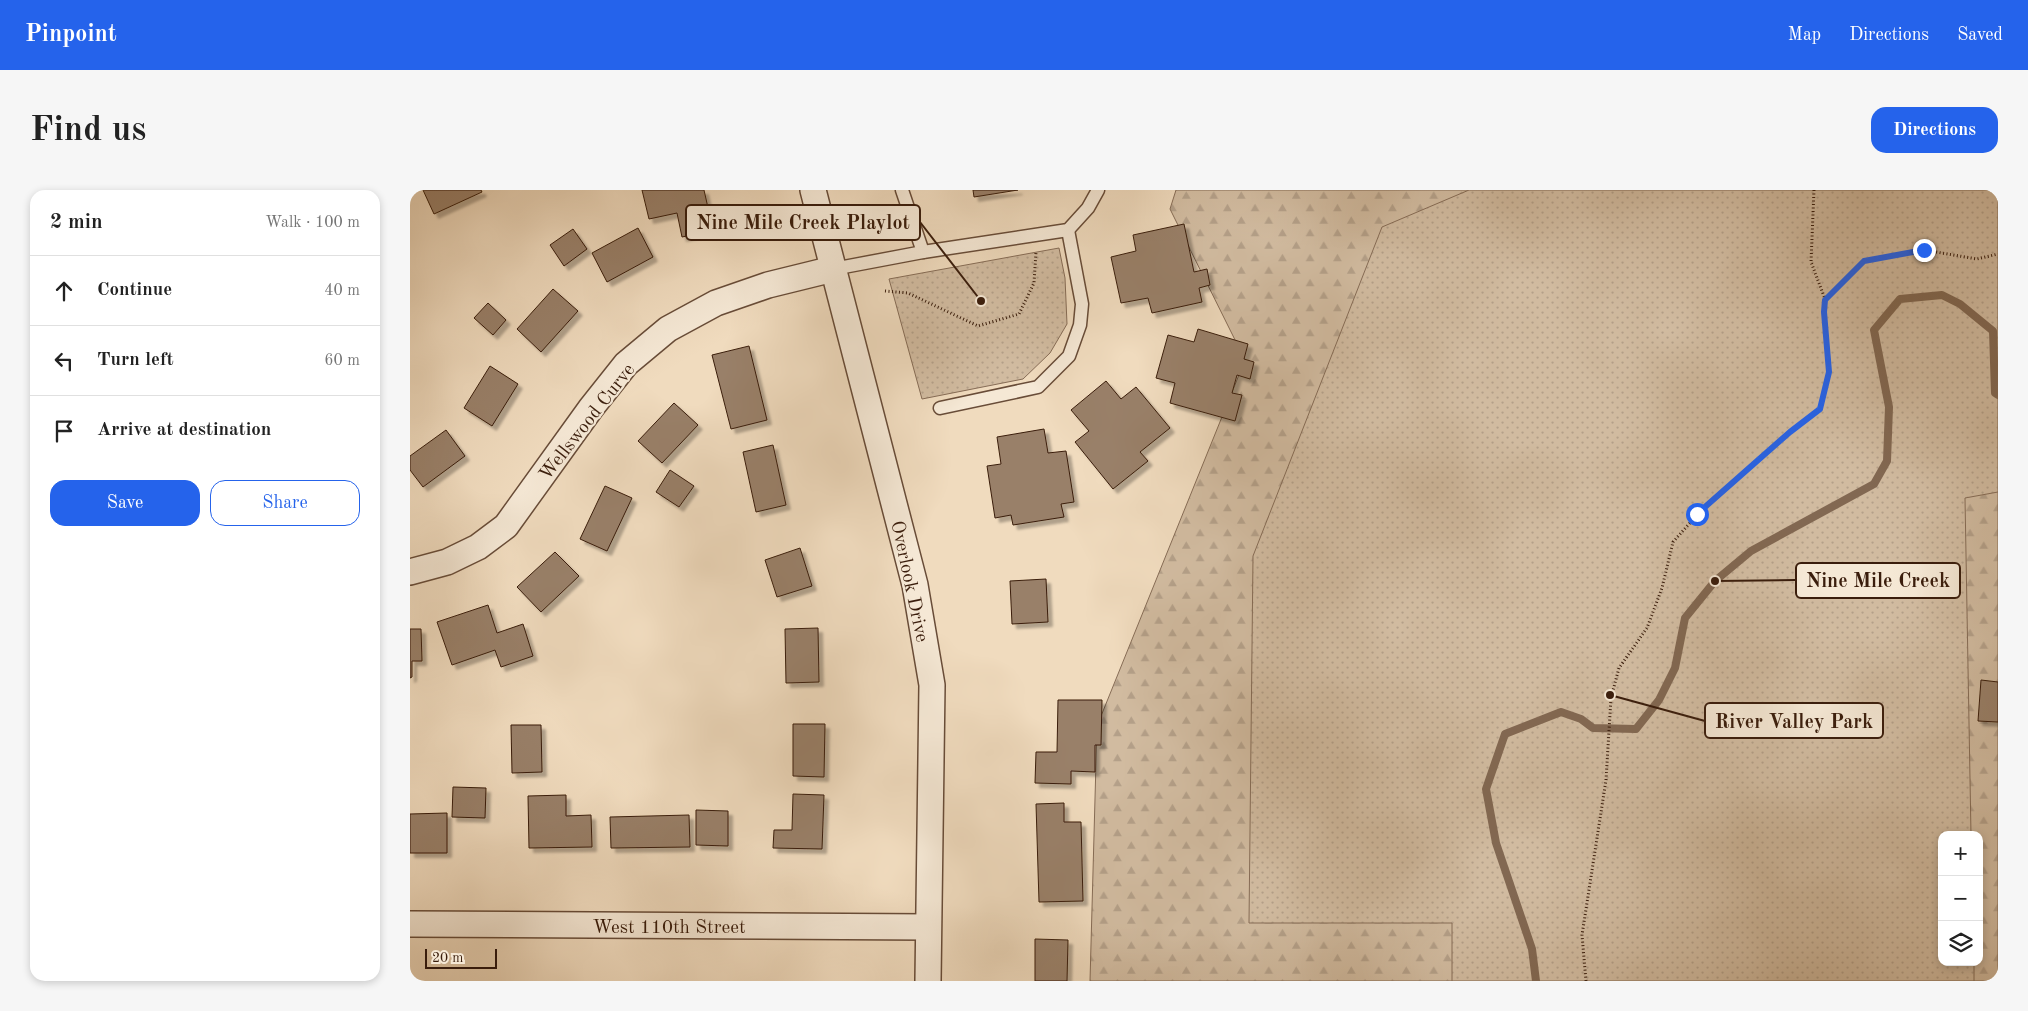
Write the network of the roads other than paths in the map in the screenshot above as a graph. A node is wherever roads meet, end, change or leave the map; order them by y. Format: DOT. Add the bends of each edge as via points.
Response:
graph roads {
  1 [pos="813,190"];
  2 [pos="902,190"];
  3 [pos="1098,190"];
  4 [pos="1068,230"];
  5 [pos="923,252"];
  6 [pos="833,269"];
  7 [pos="940,408"];
  8 [pos="410,572"];
  9 [pos="410,924"];
  10 [pos="928,926"];
  11 [pos="928,981"];
  1 -- 6 [label="street, Overlook Drive"];
  2 -- 5 [label="lane"];
  3 -- 4 [label="lane" via="1088,208"];
  4 -- 5 [label="lane"];
  4 -- 7 [label="lane" via="1082,304 1080,325 1069,356 1038,387"];
  5 -- 6 [label="lane"];
  6 -- 8 [label="street, Wellswood Curve" via="768,285 716,303 668,330 626,364 506,526 478,547 447,562"];
  6 -- 10 [label="street, Overlook Drive" via="915,585 932,685"];
  9 -- 10 [label="street, West 110th Street"];
  10 -- 11 [label="street, Overlook Drive"];
}
